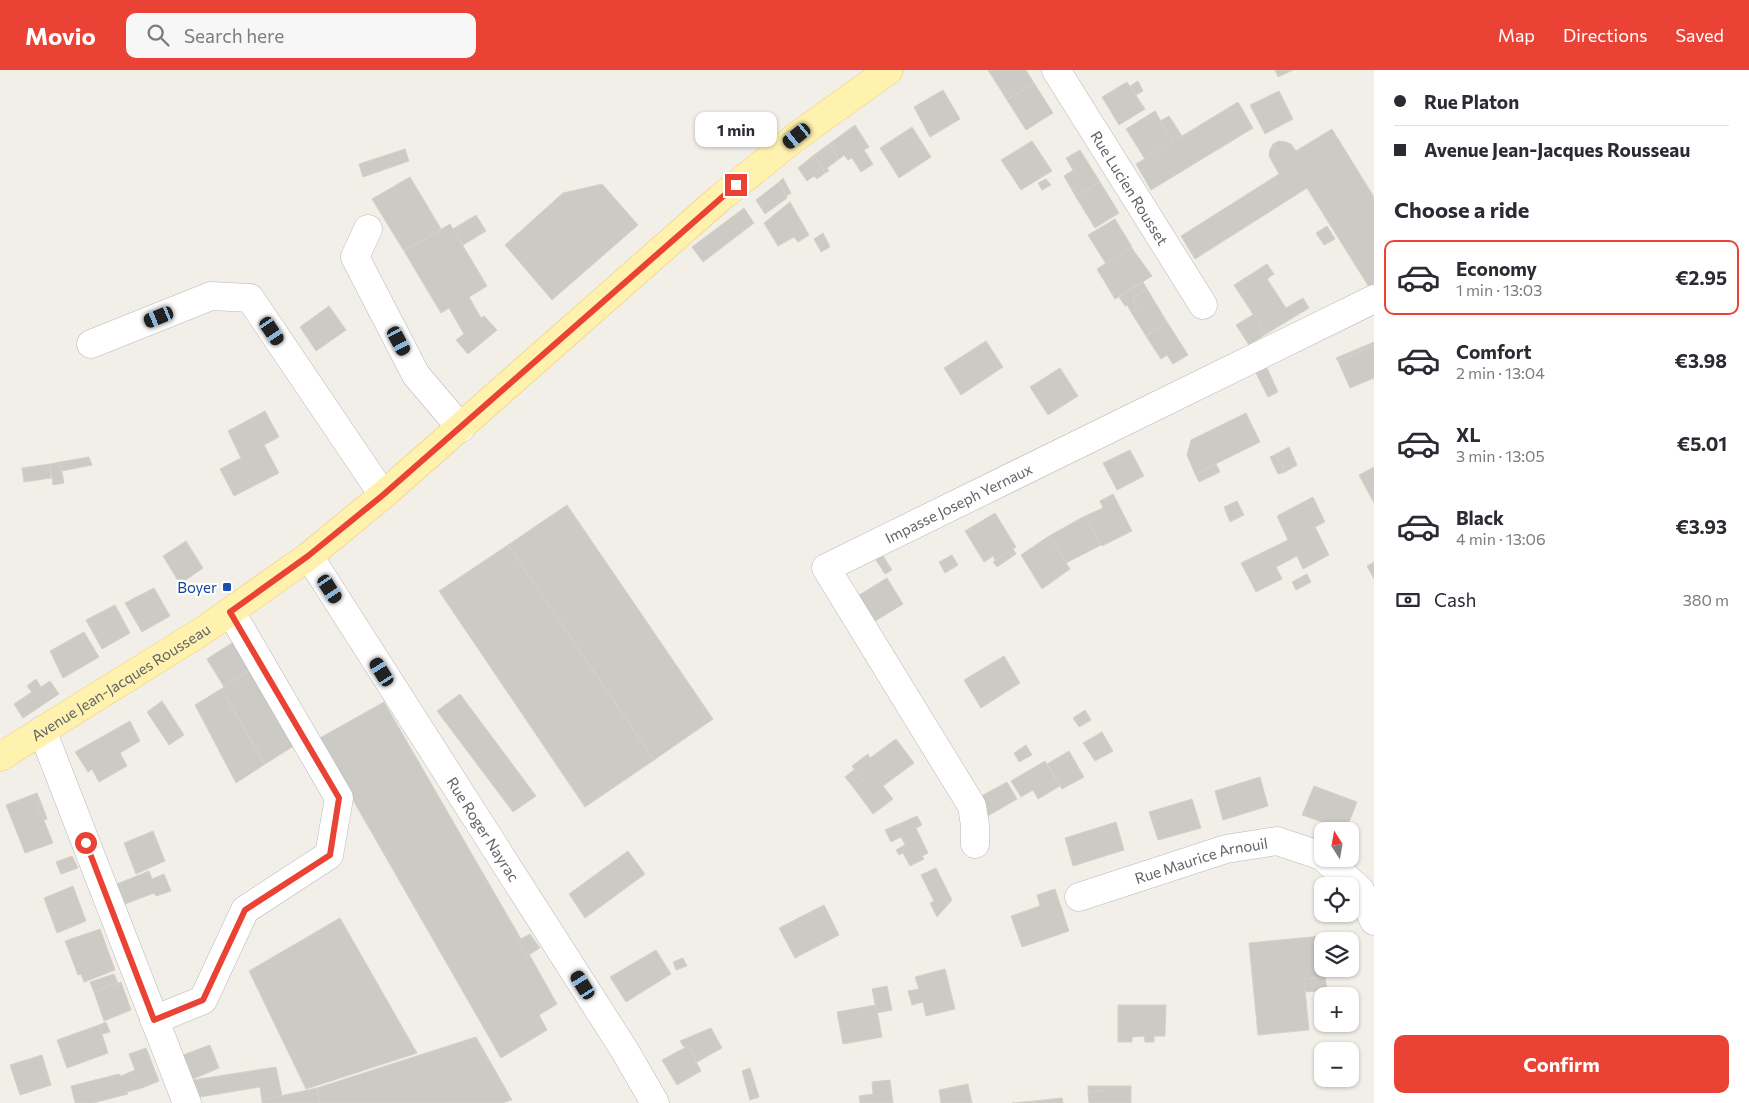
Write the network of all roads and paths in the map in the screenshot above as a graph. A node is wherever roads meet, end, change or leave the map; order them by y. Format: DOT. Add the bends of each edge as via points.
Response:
graph roads {
  1 [pos="888,70"];
  2 [pos="1056,70"];
  3 [pos="368,229"];
  4 [pos="1374,299"];
  5 [pos="1203,305"];
  6 [pos="91,344"];
  7 [pos="460,428"];
  8 [pos="383,495"];
  9 [pos="308,556"];
  10 [pos="230,612"];
  11 [pos="42,730"];
  12 [pos="0,757"];
  13 [pos="975,844"];
  14 [pos="1314,854"];
  15 [pos="1335,868"];
  16 [pos="1080,897"];
  17 [pos="1374,921"];
  18 [pos="154,1020"];
  19 [pos="187,1103"];
  20 [pos="655,1103"];
  1 -- 7 [label="main road, Avenue Jean-Jacques Rousseau" via="797,136 720,198"];
  2 -- 5 [label="street, Rue Lucien Rousset"];
  3 -- 7 [label="street" via="355,257 416,375"];
  4 -- 13 [label="street, Impasse Joseph Yernaux" via="826,568 972,806"];
  6 -- 8 [label="street" via="211,296 250,298"];
  7 -- 8 [label="main road, Avenue Jean-Jacques Rousseau"];
  8 -- 9 [label="main road, Avenue Jean-Jacques Rousseau"];
  9 -- 10 [label="main road, Avenue Jean-Jacques Rousseau"];
  9 -- 20 [label="street, Rue Roger Nayrac" via="625,1051"];
  10 -- 11 [label="main road, Avenue Jean-Jacques Rousseau"];
  10 -- 18 [label="street" via="339,798 330,855 245,910 203,1000"];
  11 -- 12 [label="main road, Avenue Jean-Jacques Rousseau"];
  11 -- 18 [label="street"];
  14 -- 16 [label="street, Rue Maurice Arnouil" via="1277,841 1226,849"];
  15 -- 17 [label="street, Rue Maurice Arnouil" via="1360,890"];
  18 -- 19 [label="street"];
}
